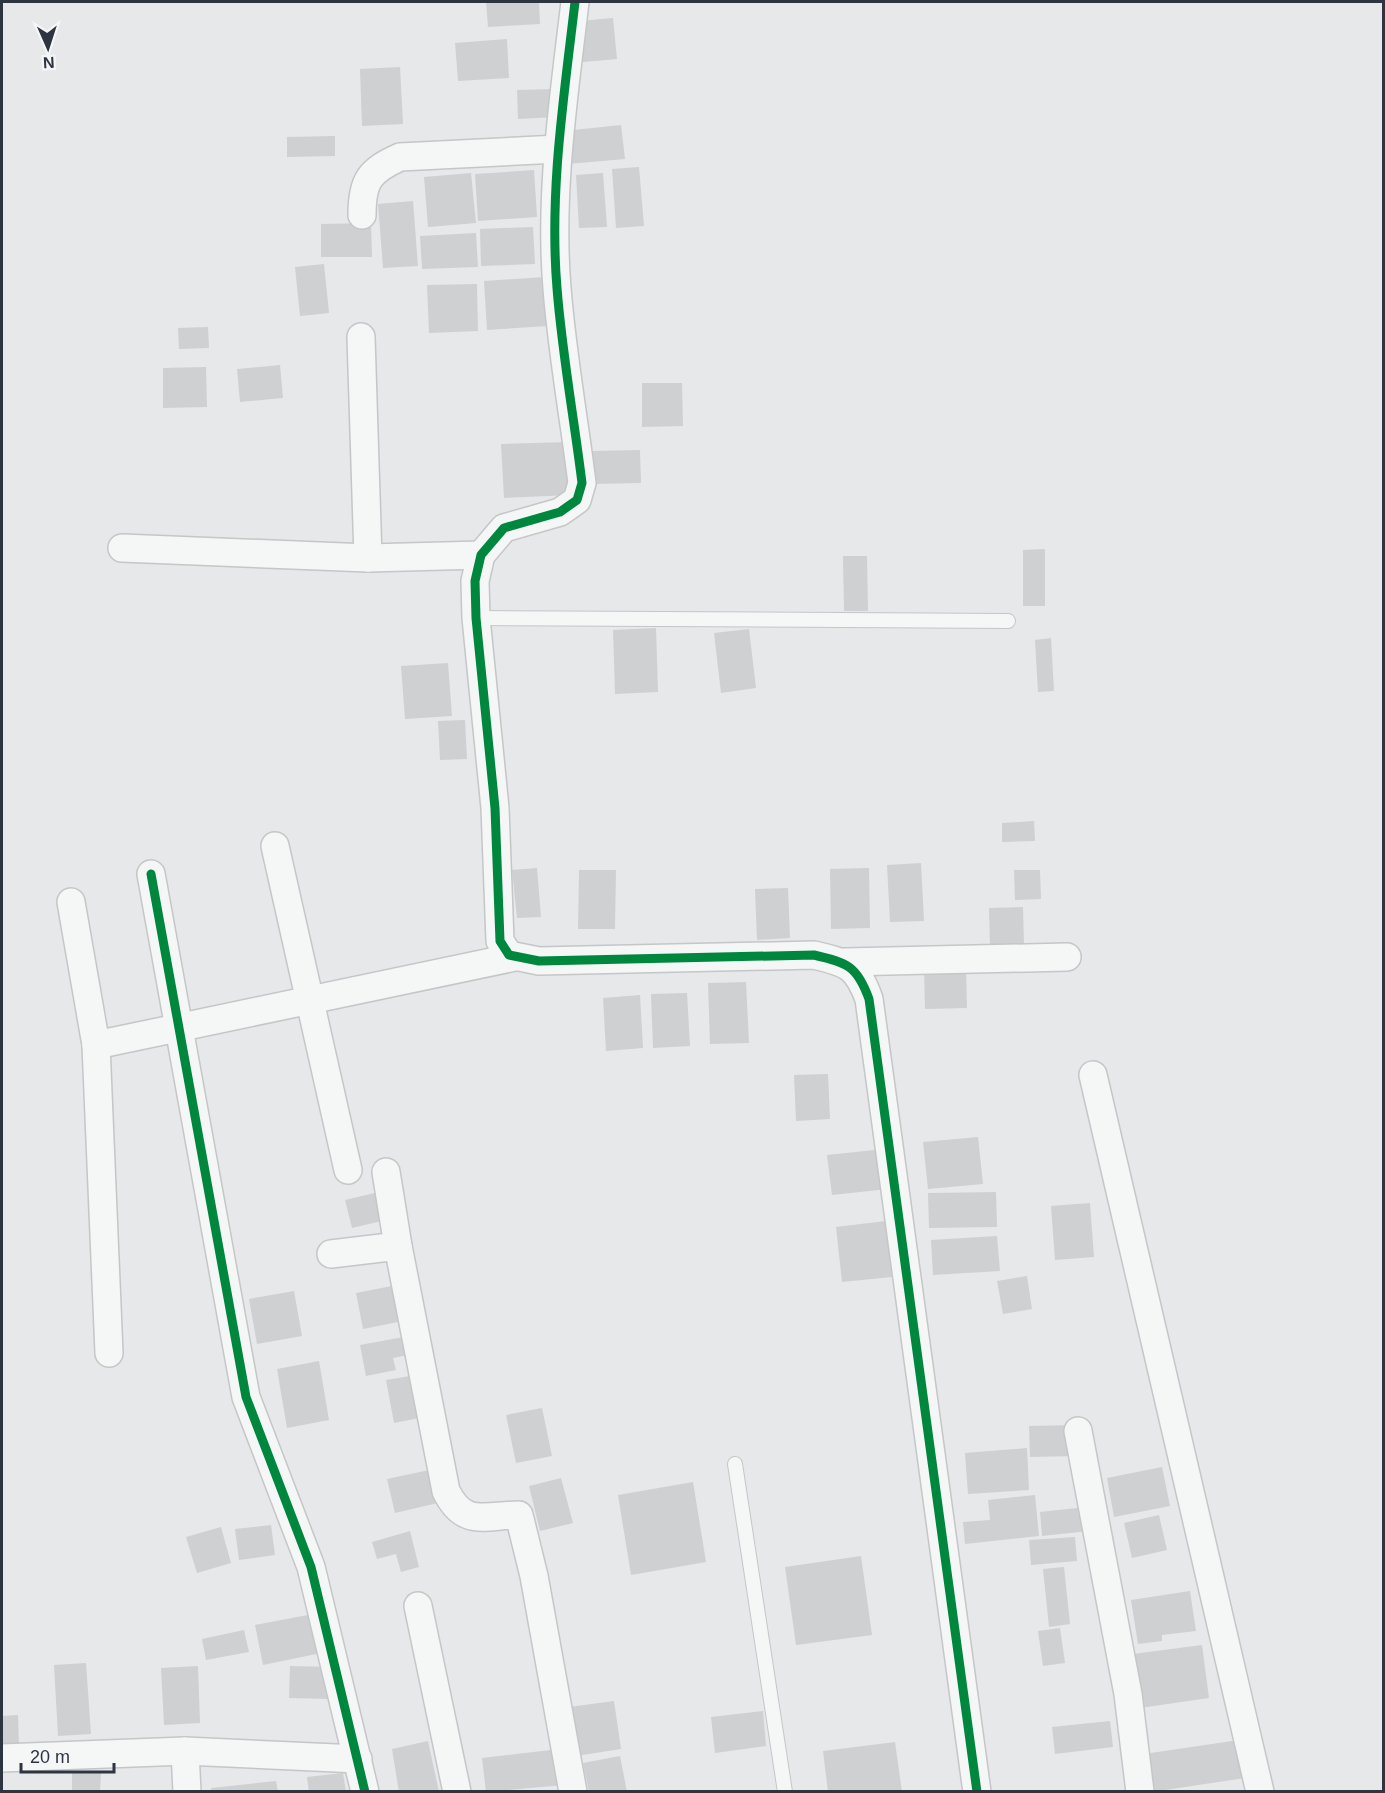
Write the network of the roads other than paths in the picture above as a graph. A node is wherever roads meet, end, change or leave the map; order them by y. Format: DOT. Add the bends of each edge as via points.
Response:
graph roads {
  1 [pos="575,2"];
  2 [pos="558,149"];
  3 [pos="362,215"];
  4 [pos="361,337"];
  5 [pos="122,548"];
  6 [pos="481,555"];
  7 [pos="368,558"];
  8 [pos="476,618"];
  9 [pos="1008,621"];
  10 [pos="275,846"];
  11 [pos="151,874"];
  12 [pos="70,902"];
  13 [pos="515,957"];
  14 [pos="1067,957"];
  15 [pos="845,962"];
  16 [pos="310,1000"];
  17 [pos="179,1027"];
  18 [pos="96,1045"];
  19 [pos="1093,1075"];
  20 [pos="348,1170"];
  21 [pos="386,1172"];
  22 [pos="398,1246"];
  23 [pos="331,1254"];
  24 [pos="109,1353"];
  25 [pos="1078,1431"];
  26 [pos="735,1464"];
  27 [pos="418,1606"];
  28 [pos="185,1751"];
  29 [pos="2,1758"];
  30 [pos="358,1759"];
  31 [pos="187,1791"];
  32 [pos="365,1791"];
  33 [pos="458,1791"];
  34 [pos="573,1791"];
  35 [pos="785,1791"];
  36 [pos="977,1791"];
  37 [pos="1140,1791"];
  38 [pos="1260,1791"];
  1 -- 2 [label="street"];
  2 -- 3 [label="street" via="400,157 379,166 367,180"];
  2 -- 6 [label="street" via="556,288 582,483 577,500 560,512 504,528"];
  4 -- 7 [label="street"];
  5 -- 7 [label="street"];
  6 -- 7 [label="street"];
  6 -- 8 [label="street" via="475,581"];
  8 -- 9 [label="lane"];
  8 -- 13 [label="street" via="495,808 500,941 508,955"];
  10 -- 16 [label="street"];
  11 -- 17 [label="street"];
  12 -- 18 [label="street"];
  13 -- 15 [label="street" via="539,961 814,955"];
  13 -- 16 [label="street"];
  14 -- 15 [label="street"];
  15 -- 36 [label="street" via="861,977 869,999"];
  16 -- 17 [label="street"];
  16 -- 20 [label="street"];
  17 -- 18 [label="street"];
  17 -- 30 [label="street" via="246,1397 311,1567"];
  18 -- 24 [label="street"];
  19 -- 38 [label="street"];
  21 -- 22 [label="street"];
  22 -- 23 [label="street"];
  22 -- 34 [label="street" via="446,1491 459,1512 472,1517 519,1515 522,1523"];
  25 -- 37 [label="street" via="1128,1694"];
  26 -- 35 [label="lane"];
  27 -- 33 [label="street"];
  28 -- 29 [label="street"];
  28 -- 30 [label="street"];
  28 -- 31 [label="street"];
  30 -- 32 [label="street"];
}
